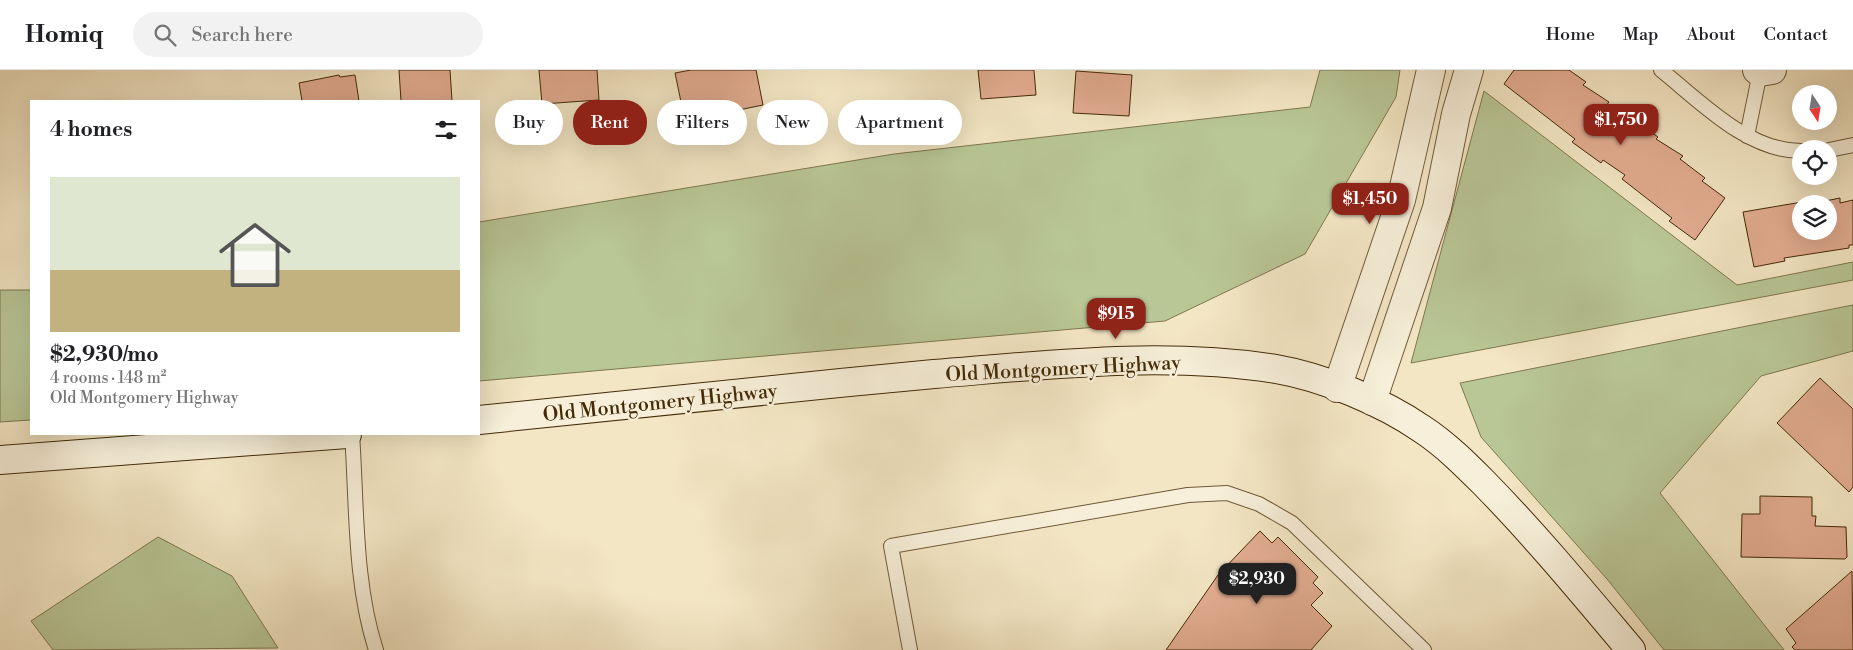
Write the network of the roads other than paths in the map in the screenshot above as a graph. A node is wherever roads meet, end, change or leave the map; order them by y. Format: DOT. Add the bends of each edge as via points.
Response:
graph roads {
  1 [pos="1431,70"];
  2 [pos="1469,70"];
  3 [pos="1661,70"];
  4 [pos="1763,71"];
  5 [pos="1747,136"];
  6 [pos="1853,145"];
  7 [pos="1837,148"];
  8 [pos="1792,151"];
  9 [pos="1337,388"];
  10 [pos="1372,401"];
  11 [pos="480,420"];
  12 [pos="334,435"];
  13 [pos="352,435"];
  14 [pos="0,460"];
  15 [pos="376,650"];
  16 [pos="910,650"];
  17 [pos="1424,650"];
  18 [pos="1631,650"];
  1 -- 9 [label="street" via="1401,200"];
  2 -- 10 [label="street" via="1456,114 1437,208"];
  3 -- 5 [label="lane"];
  4 -- 5 [label="lane"];
  5 -- 8 [label="lane" via="1781,150"];
  6 -- 7 [label="lane"];
  9 -- 10 [label="street, Old Montgomery Highway"];
  9 -- 11 [label="street, Old Montgomery Highway" via="1278,370 1235,364 1179,360 1120,361 853,382"];
  10 -- 18 [label="street, Old Montgomery Highway" via="1422,428 1460,460 1542,545"];
  12 -- 14 [label="street"];
  13 -- 15 [label="lane" via="362,585 367,623"];
  16 -- 17 [label="lane" via="891,546 1188,495 1227,493 1259,504 1292,523"];
}
